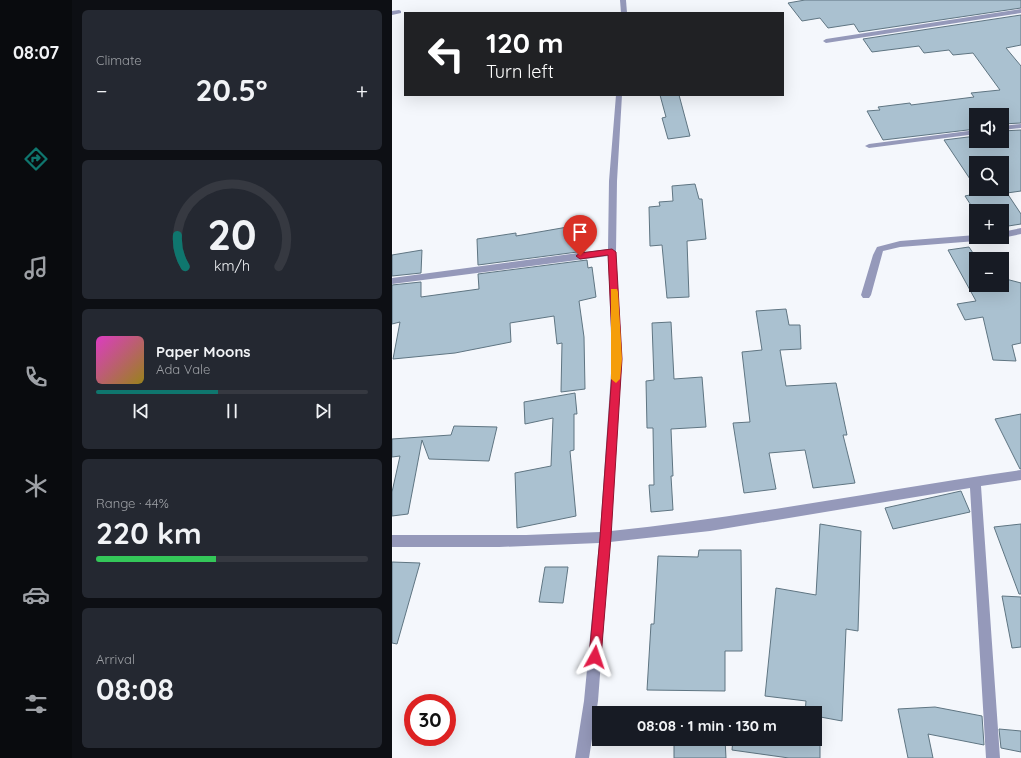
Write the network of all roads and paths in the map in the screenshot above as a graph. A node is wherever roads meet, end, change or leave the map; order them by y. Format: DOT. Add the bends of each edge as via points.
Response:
graph roads {
  1 [pos="623,0"];
  2 [pos="1021,11"];
  3 [pos="624,12"];
  4 [pos="826,41"];
  5 [pos="618,96"];
  6 [pos="1021,126"];
  7 [pos="1009,127"];
  8 [pos="969,133"];
  9 [pos="869,146"];
  10 [pos="1021,231"];
  11 [pos="1009,234"];
  12 [pos="969,239"];
  13 [pos="612,252"];
  14 [pos="392,281"];
  15 [pos="866,295"];
  16 [pos="1021,475"];
  17 [pos="975,481"];
  18 [pos="605,537"];
  19 [pos="392,542"];
  20 [pos="582,758"];
  21 [pos="993,758"];
  1 -- 3 [label="street"];
  2 -- 4 [label="street"];
  5 -- 13 [label="street"];
  6 -- 7 [label="street"];
  8 -- 9 [label="street"];
  10 -- 11 [label="street"];
  12 -- 15 [label="street" via="900,244 880,249 876,255"];
  13 -- 14 [label="street"];
  13 -- 18 [label="street" via="617,359"];
  16 -- 17 [label="street"];
  17 -- 18 [label="street" via="748,519"];
  17 -- 21 [label="street"];
  18 -- 19 [label="street" via="488,542"];
  18 -- 20 [label="street" via="591,701"];
}
